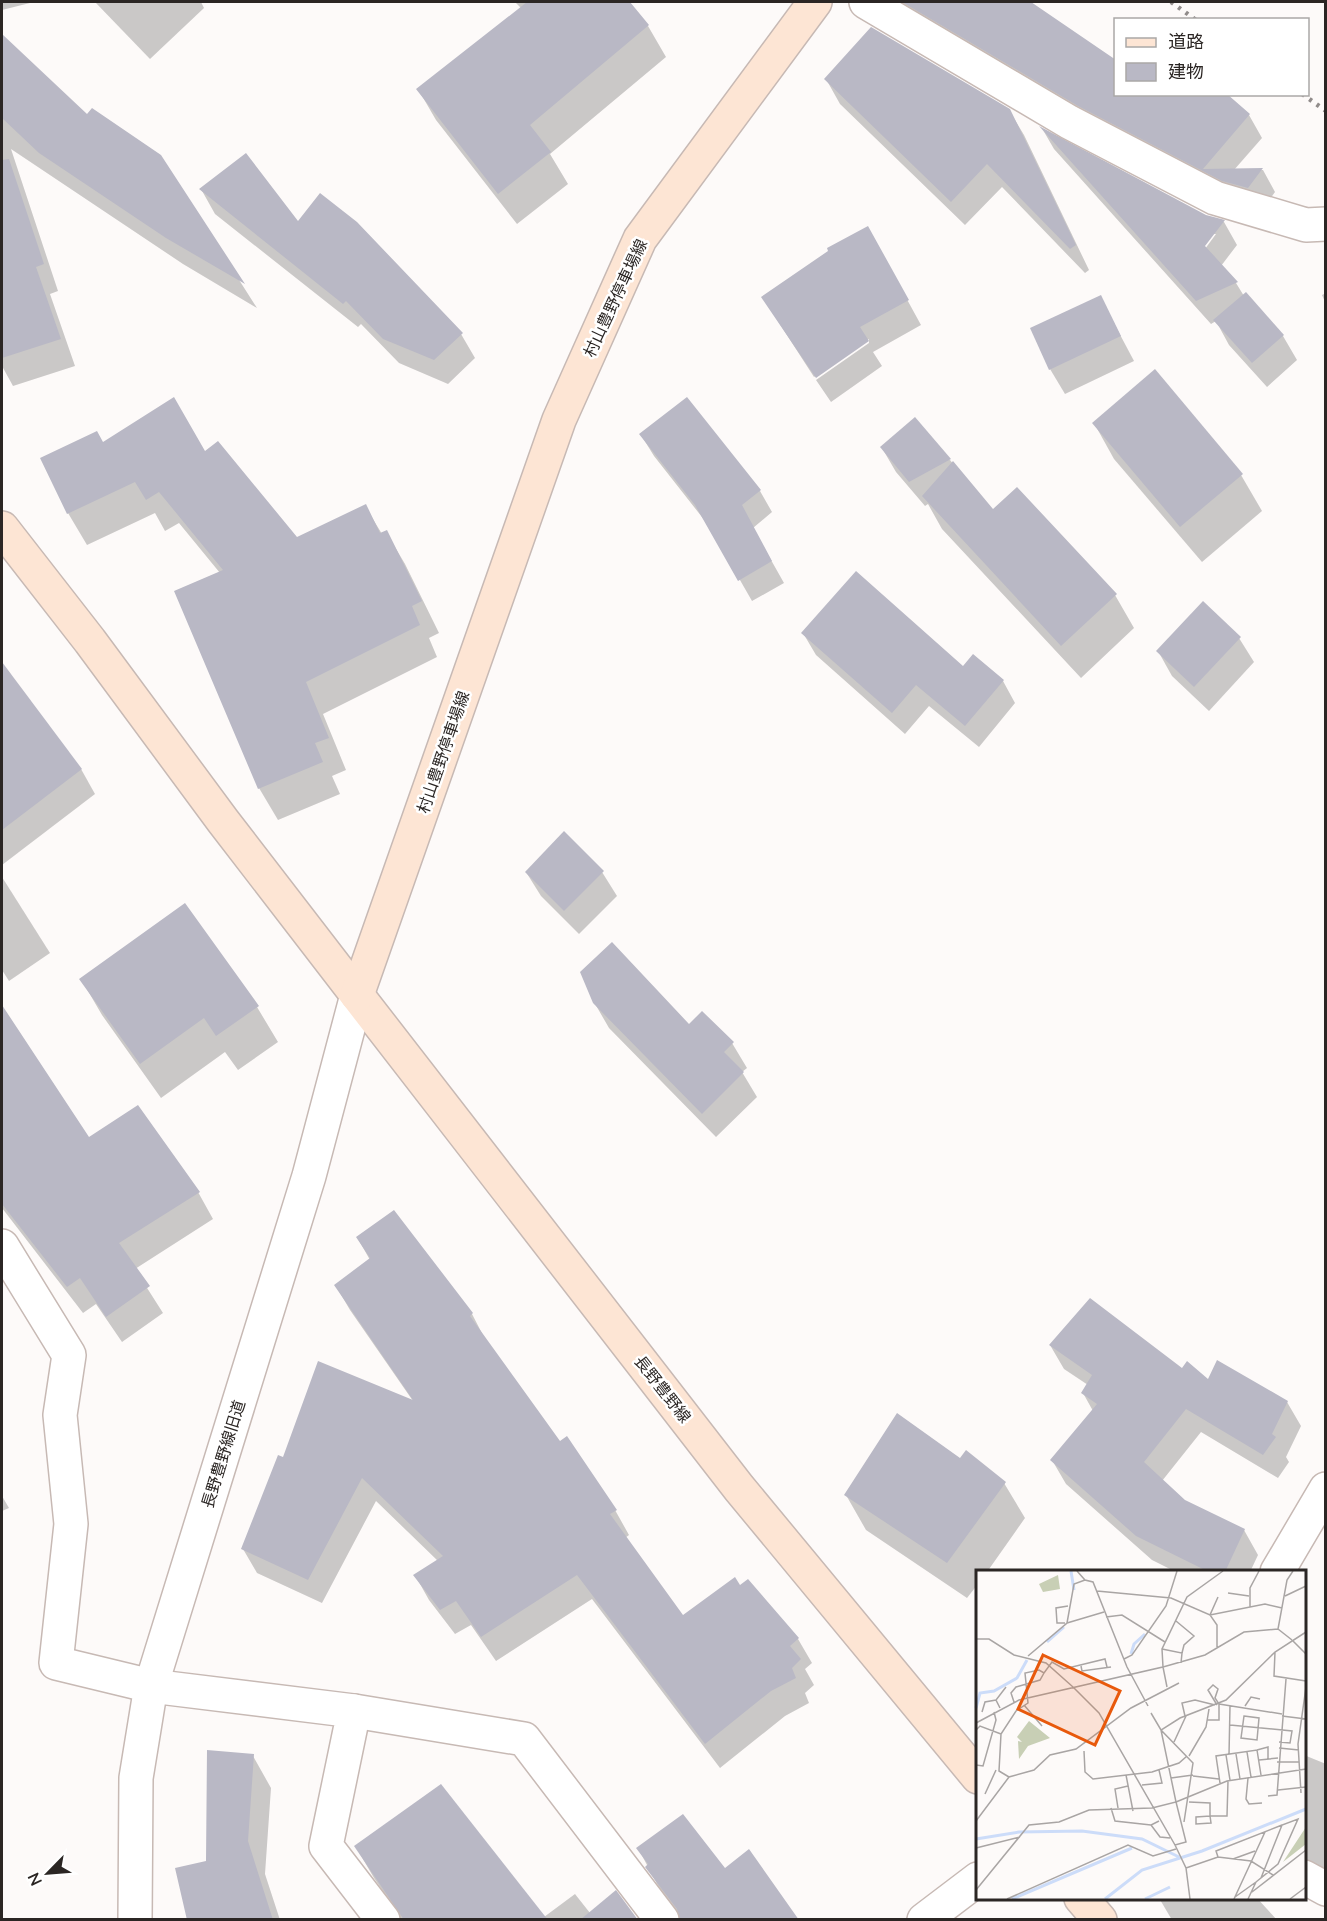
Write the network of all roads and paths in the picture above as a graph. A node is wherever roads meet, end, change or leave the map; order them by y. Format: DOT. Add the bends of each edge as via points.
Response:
graph roads {
  1 [pos="815,2"];
  2 [pos="866,2"];
  3 [pos="1326,224"];
  4 [pos="2,528"];
  5 [pos="357,995"];
  6 [pos="2,1246"];
  7 [pos="1326,1489"];
  8 [pos="1278,1570"];
  9 [pos="151,1686"];
  10 [pos="354,1711"];
  11 [pos="976,1775"];
  12 [pos="1306,1878"];
  13 [pos="976,1881"];
  14 [pos="1326,1889"];
  15 [pos="1082,1900"];
  16 [pos="135,1920"];
  17 [pos="383,1920"];
  18 [pos="662,1920"];
  19 [pos="924,1920"];
  20 [pos="1100,1920"];
  1 -- 5 [label="main road, 村山豊野停車場線" via="640,239 560,420"];
  2 -- 3 [label="street" via="1069,122 1215,198 1306,225"];
  4 -- 5 [label="main road"];
  5 -- 9 [label="street, 長野豊野線旧道" via="309,1176"];
  5 -- 11 [label="main road, 長野豊野線" via="740,1488"];
  6 -- 9 [label="street" via="69,1355 60,1415 71,1524 56,1663"];
  7 -- 8 [label="street"];
  9 -- 10 [label="street"];
  9 -- 16 [label="street, 長野豊野線旧道" via="136,1778"];
  10 -- 17 [label="street" via="326,1846"];
  10 -- 18 [label="street" via="524,1739"];
  12 -- 14 [label="street"];
  13 -- 19 [label="street"];
  15 -- 20 [label="main road"];
}
